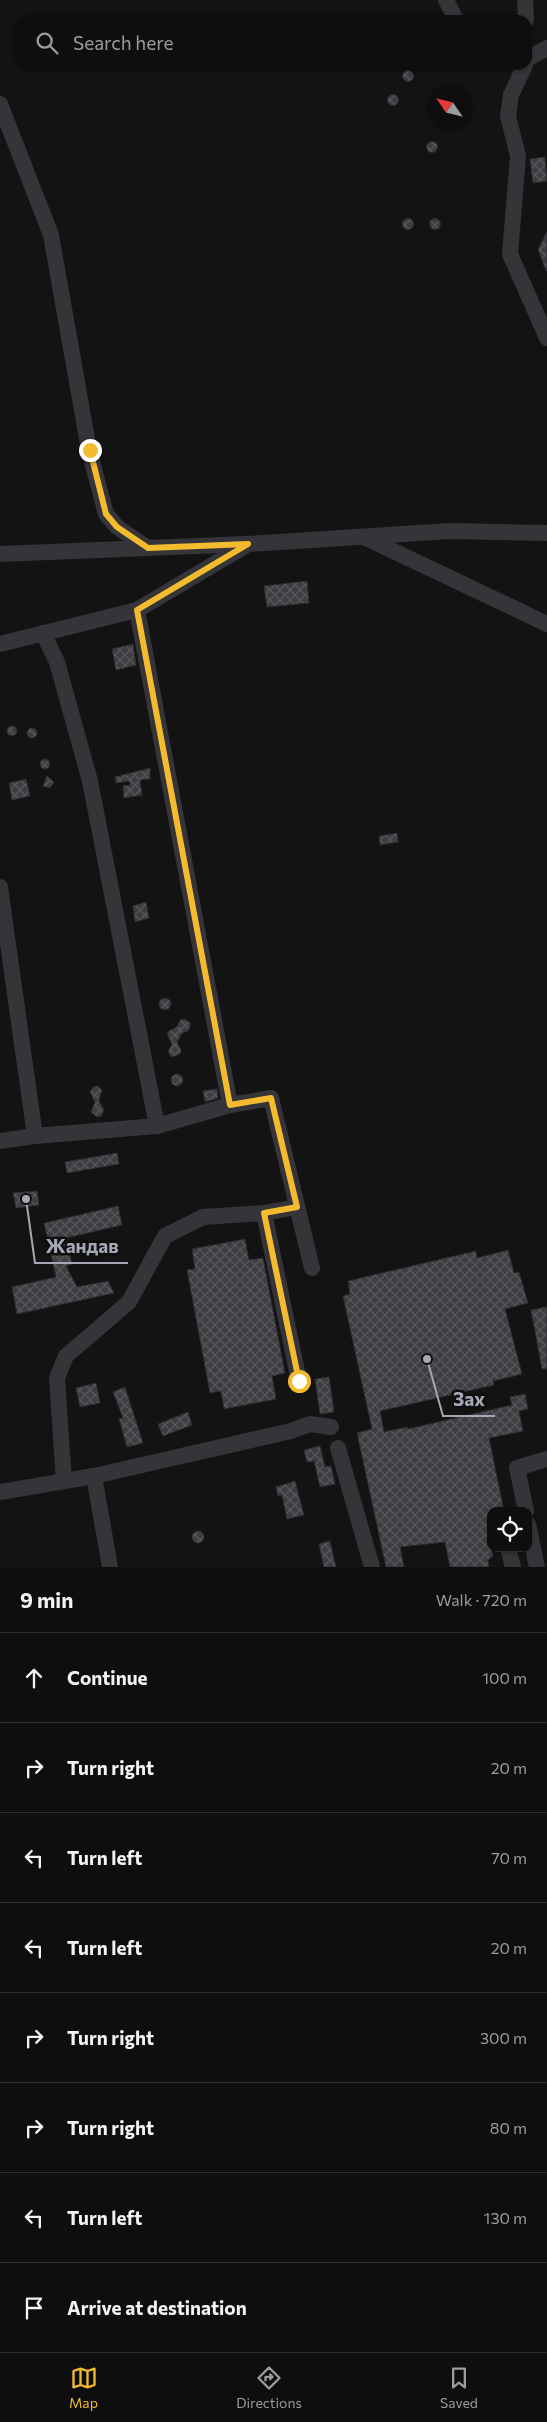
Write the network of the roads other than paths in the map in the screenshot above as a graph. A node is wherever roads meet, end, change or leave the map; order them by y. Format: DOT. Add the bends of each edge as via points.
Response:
graph roads {
  1 [pos="446,0"];
  2 [pos="525,0"];
  3 [pos="454,15"];
  4 [pos="526,15"];
  5 [pos="547,48"];
  6 [pos="532,57"];
  7 [pos="522,70"];
  8 [pos="0,104"];
  9 [pos="547,338"];
  10 [pos="547,533"];
  11 [pos="363,537"];
  12 [pos="248,544"];
  13 [pos="148,548"];
  14 [pos="0,554"];
  15 [pos="137,610"];
  16 [pos="547,624"];
  17 [pos="42,633"];
  18 [pos="0,644"];
  19 [pos="0,887"];
  20 [pos="230,1105"];
  21 [pos="158,1126"];
  22 [pos="35,1136"];
  23 [pos="0,1141"];
  24 [pos="297,1207"];
  25 [pos="264,1213"];
  26 [pos="312,1268"];
  27 [pos="299,1381"];
  28 [pos="331,1427"];
  29 [pos="338,1448"];
  30 [pos="547,1459"];
  31 [pos="94,1476"];
  32 [pos="64,1481"];
  33 [pos="0,1492"];
  34 [pos="525,1507"];
  35 [pos="532,1543"];
  36 [pos="509,1552"];
  37 [pos="370,1565"];
  38 [pos="110,1567"];
  39 [pos="513,1567"];
  40 [pos="537,1567"];
  1 -- 3 [label="street"];
  2 -- 4 [label="street"];
  5 -- 6 [label="street"];
  7 -- 9 [label="street" via="510,95 508,116 518,156 510,254"];
  8 -- 13 [label="street" via="51,235 90,450 106,514 117,527"];
  10 -- 11 [label="street" via="450,531"];
  11 -- 12 [label="street"];
  11 -- 16 [label="street"];
  12 -- 13 [label="street"];
  12 -- 15 [label="street"];
  13 -- 14 [label="street"];
  15 -- 17 [label="street"];
  15 -- 20 [label="street"];
  17 -- 18 [label="street"];
  17 -- 21 [label="street" via="57,662 90,781"];
  19 -- 22 [label="street"];
  20 -- 21 [label="street"];
  20 -- 24 [label="street" via="271,1098"];
  21 -- 22 [label="street"];
  22 -- 23 [label="street"];
  24 -- 25 [label="street"];
  24 -- 26 [label="street"];
  25 -- 27 [label="street"];
  25 -- 32 [label="street" via="203,1216 165,1236 129,1302 66,1356 57,1378"];
  28 -- 31 [label="street" via="310,1424"];
  29 -- 37 [label="street"];
  30 -- 34 [label="street" via="517,1468"];
  31 -- 32 [label="street"];
  31 -- 38 [label="street"];
  32 -- 33 [label="street"];
  35 -- 40 [label="street"];
  36 -- 39 [label="street"];
}
